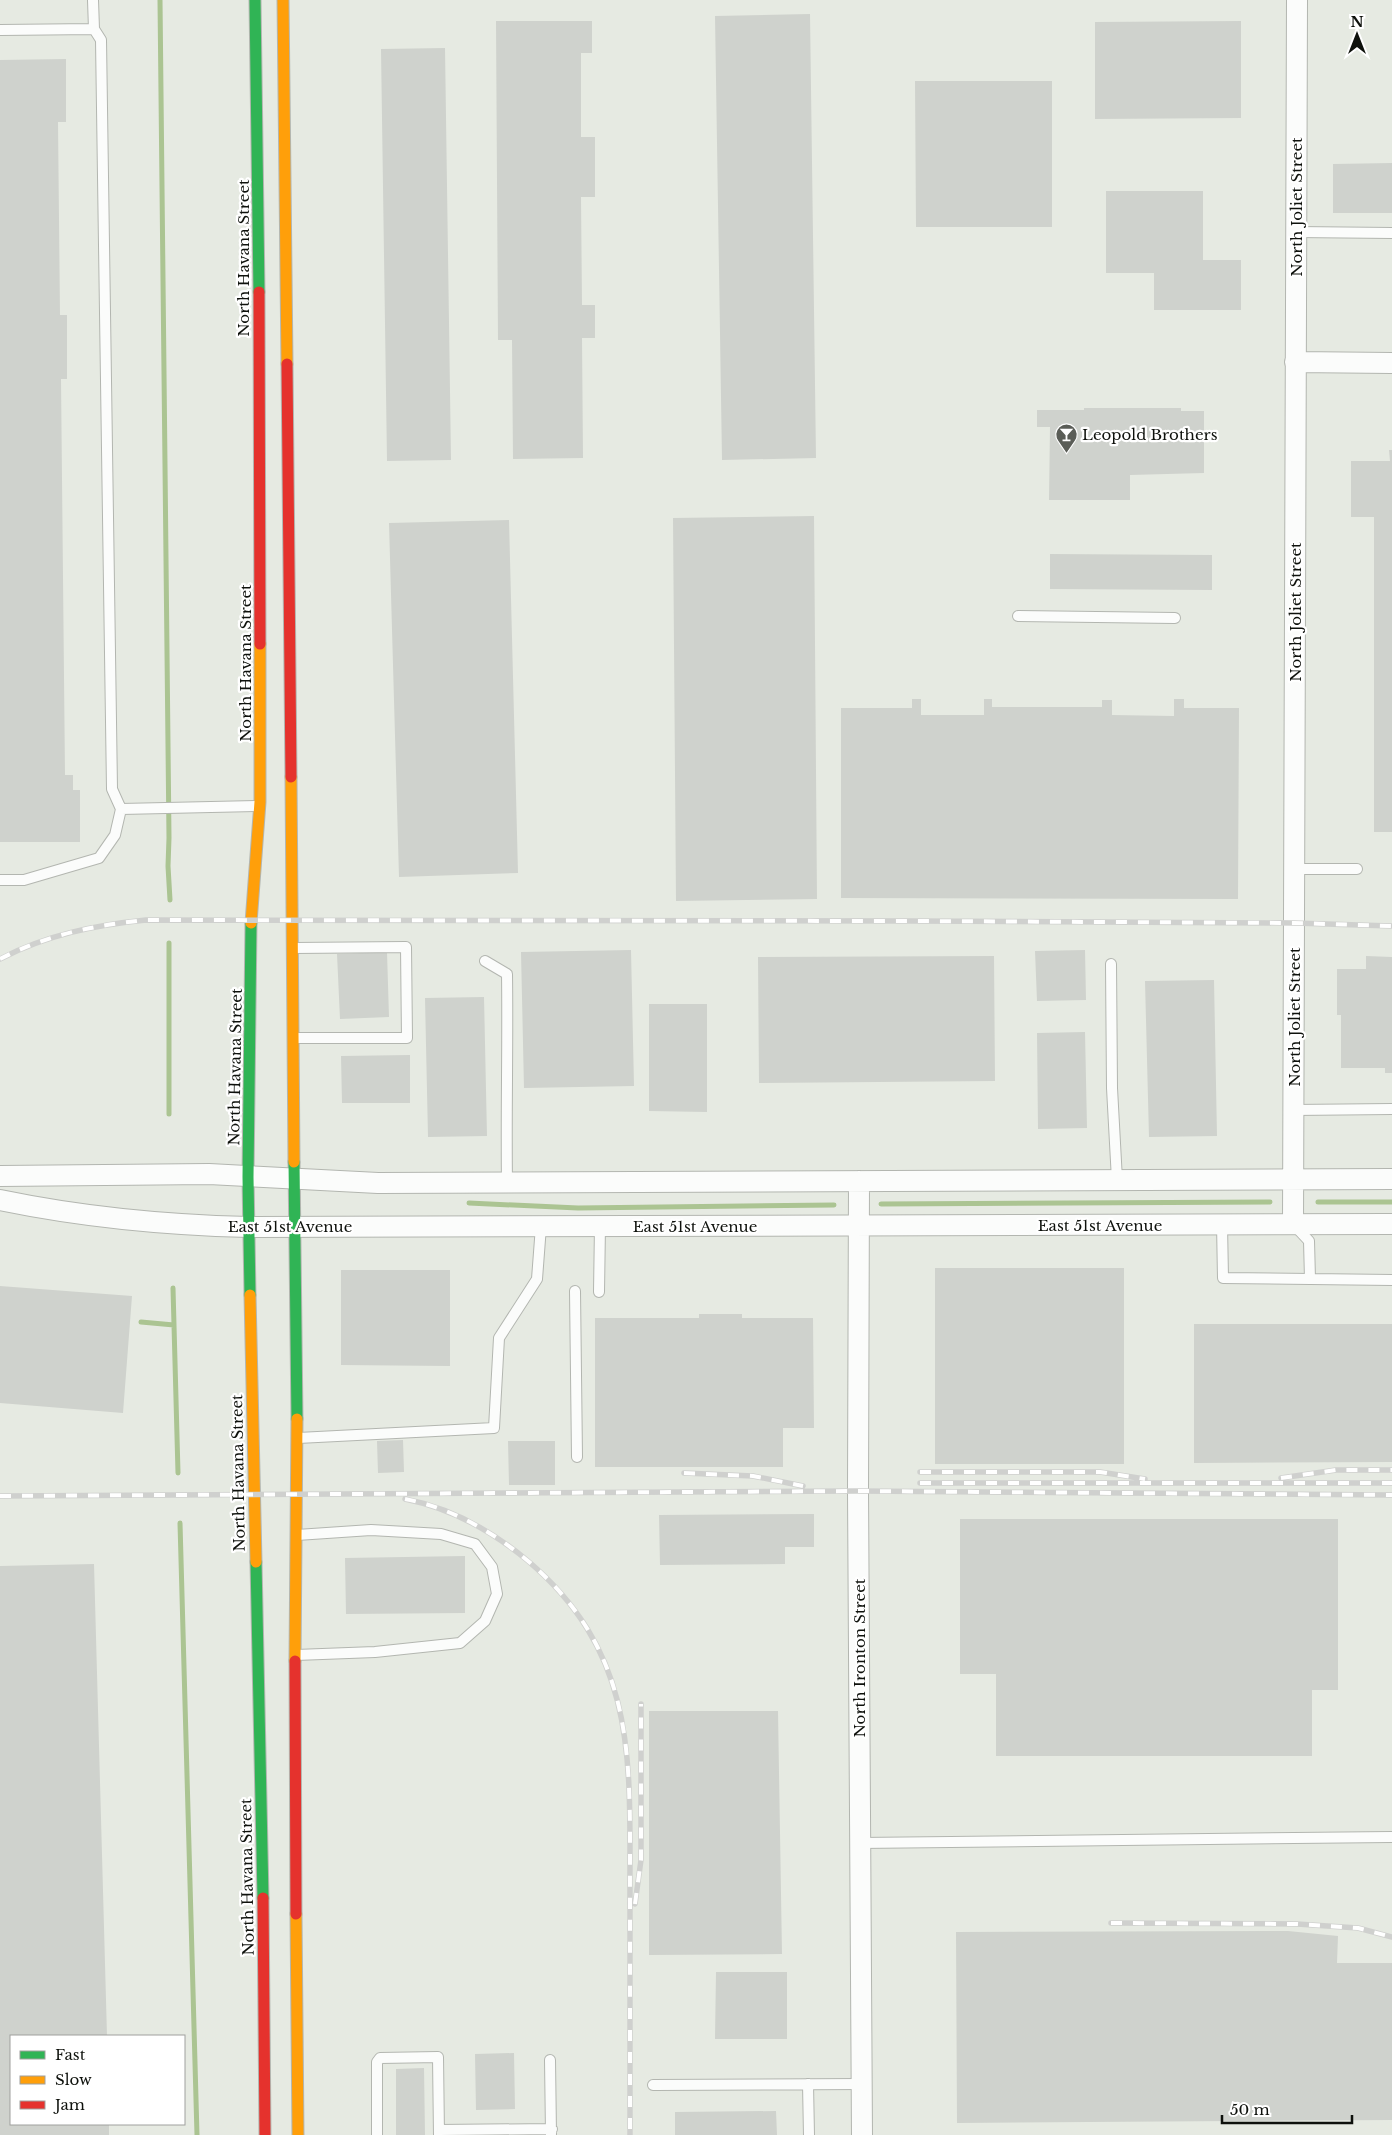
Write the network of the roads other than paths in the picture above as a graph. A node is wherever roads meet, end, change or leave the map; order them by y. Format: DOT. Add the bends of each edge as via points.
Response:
graph roads {
  1 [pos="93,0"];
  2 [pos="255,0"];
  3 [pos="283,0"];
  4 [pos="1297,0"];
  5 [pos="94,29"];
  6 [pos="0,30"];
  7 [pos="1296,232"];
  8 [pos="1392,233"];
  9 [pos="1295,362"];
  10 [pos="1392,363"];
  11 [pos="1018,616"];
  12 [pos="1175,618"];
  13 [pos="259,806"];
  14 [pos="121,809"];
  15 [pos="1357,868"];
  16 [pos="1294,869"];
  17 [pos="0,880"];
  18 [pos="293,948"];
  19 [pos="485,961"];
  20 [pos="1111,964"];
  21 [pos="293,1038"];
  22 [pos="1392,1109"];
  23 [pos="1294,1110"];
  24 [pos="0,1176"];
  25 [pos="248,1177"];
  26 [pos="294,1180"];
  27 [pos="1117,1180"];
  28 [pos="1293,1180"];
  29 [pos="1392,1180"];
  30 [pos="859,1181"];
  31 [pos="506,1183"];
  32 [pos="0,1200"];
  33 [pos="1222,1224"];
  34 [pos="1293,1224"];
  35 [pos="1392,1224"];
  36 [pos="541,1226"];
  37 [pos="600,1226"];
  38 [pos="859,1226"];
  39 [pos="249,1227"];
  40 [pos="294,1227"];
  41 [pos="1310,1279"];
  42 [pos="1392,1280"];
  43 [pos="575,1291"];
  44 [pos="599,1292"];
  45 [pos="297,1438"];
  46 [pos="577,1456"];
  47 [pos="297,1535"];
  48 [pos="295,1655"];
  49 [pos="1392,1837"];
  50 [pos="860,1843"];
  51 [pos="550,2060"];
  52 [pos="808,2084"];
  53 [pos="862,2084"];
  54 [pos="653,2085"];
  55 [pos="552,2132"];
  56 [pos="439,2133"];
  57 [pos="265,2135"];
  58 [pos="298,2135"];
  59 [pos="377,2135"];
  60 [pos="809,2135"];
  61 [pos="862,2135"];
  1 -- 5 [label="lane"];
  2 -- 13 [label="main road, North Havana Street" via="259,278"];
  3 -- 18 [label="main road"];
  4 -- 7 [label="street, North Joliet Street"];
  5 -- 6 [label="lane"];
  5 -- 14 [label="lane" via="101,40 112,789"];
  7 -- 8 [label="lane"];
  7 -- 9 [label="street, North Joliet Street"];
  9 -- 10 [label="street"];
  9 -- 16 [label="street, North Joliet Street"];
  11 -- 12 [label="lane"];
  13 -- 14 [label="lane"];
  13 -- 25 [label="main road, North Havana Street" via="251,921"];
  14 -- 17 [label="lane" via="115,835 99,858 24,880"];
  15 -- 16 [label="lane"];
  16 -- 23 [label="street, North Joliet Street"];
  18 -- 21 [label="main road"];
  18 -- 21 [label="lane" via="406,947 407,1038"];
  19 -- 31 [label="lane" via="507,974"];
  20 -- 27 [label="lane"];
  21 -- 26 [label="main road"];
  22 -- 23 [label="lane"];
  23 -- 28 [label="street, North Joliet Street"];
  24 -- 25 [label="street" via="209,1174"];
  25 -- 26 [label="street"];
  25 -- 39 [label="main road, North Havana Street"];
  26 -- 31 [label="street"];
  26 -- 40 [label="main road"];
  27 -- 28 [label="street"];
  27 -- 30 [label="street"];
  28 -- 29 [label="street"];
  28 -- 34 [label="street, North Joliet Street"];
  30 -- 31 [label="street"];
  30 -- 38 [label="street, North Ironton Street"];
  32 -- 39 [label="street, East 51st Avenue" via="160,1222"];
  33 -- 34 [label="street, East 51st Avenue"];
  33 -- 38 [label="street, East 51st Avenue"];
  33 -- 41 [label="lane" via="1223,1278"];
  34 -- 35 [label="street, East 51st Avenue"];
  34 -- 41 [label="lane" via="1309,1241"];
  36 -- 37 [label="street, East 51st Avenue"];
  36 -- 40 [label="street, East 51st Avenue"];
  36 -- 45 [label="lane" via="537,1279 499,1338 494,1428"];
  37 -- 38 [label="street, East 51st Avenue"];
  37 -- 44 [label="lane"];
  38 -- 50 [label="street, North Ironton Street"];
  39 -- 40 [label="street, East 51st Avenue"];
  39 -- 57 [label="main road, North Havana Street" via="261,1748"];
  40 -- 45 [label="main road"];
  41 -- 42 [label="lane"];
  43 -- 46 [label="lane"];
  45 -- 47 [label="main road"];
  47 -- 48 [label="main road"];
  47 -- 48 [label="lane" via="371,1530 441,1534 475,1544 492,1567 497,1594 485,1621 460,1643 375,1652"];
  48 -- 58 [label="main road"];
  49 -- 50 [label="lane"];
  50 -- 53 [label="street, North Ironton Street"];
  51 -- 55 [label="lane"];
  52 -- 53 [label="lane"];
  52 -- 54 [label="lane"];
  52 -- 60 [label="lane"];
  53 -- 61 [label="street, North Ironton Street"];
  55 -- 56 [label="lane"];
  56 -- 59 [label="lane" via="438,2057 380,2058 377,2062"];
}
